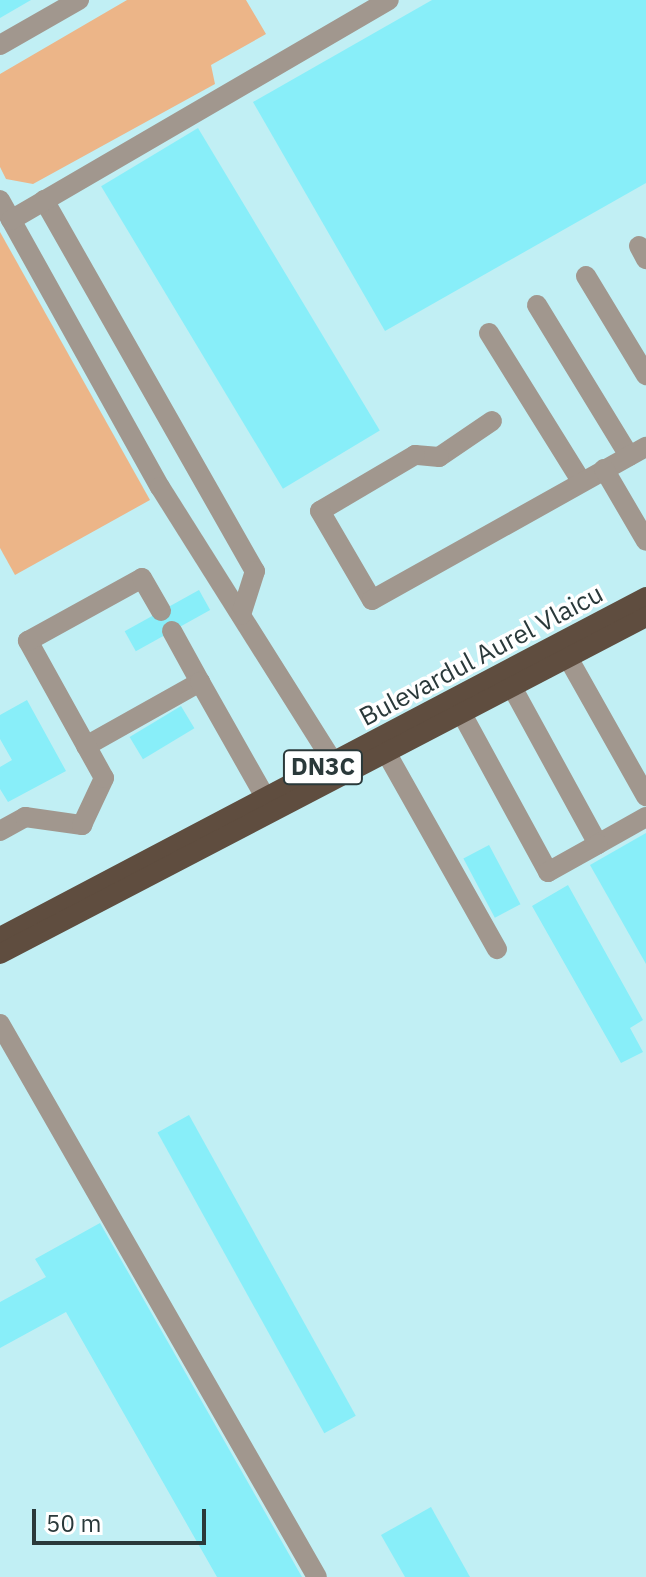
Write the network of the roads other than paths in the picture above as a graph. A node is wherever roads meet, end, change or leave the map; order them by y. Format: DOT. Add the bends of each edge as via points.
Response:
graph roads {
  1 [pos="79,0"];
  2 [pos="389,0"];
  3 [pos="0,45"];
  4 [pos="0,200"];
  5 [pos="44,200"];
  6 [pos="11,220"];
  7 [pos="586,276"];
  8 [pos="537,305"];
  9 [pos="489,333"];
  10 [pos="646,375"];
  11 [pos="492,421"];
  12 [pos="637,451"];
  13 [pos="604,469"];
  14 [pos="581,481"];
  15 [pos="646,541"];
  16 [pos="646,597"];
  17 [pos="161,611"];
  18 [pos="241,615"];
  19 [pos="646,617"];
  20 [pos="172,631"];
  21 [pos="567,656"];
  22 [pos="200,682"];
  23 [pos="512,687"];
  24 [pos="462,714"];
  25 [pos="86,746"];
  26 [pos="387,754"];
  27 [pos="333,762"];
  28 [pos="646,796"];
  29 [pos="265,797"];
  30 [pos="646,817"];
  31 [pos="0,831"];
  32 [pos="598,844"];
  33 [pos="0,937"];
  34 [pos="497,949"];
  35 [pos="0,954"];
  36 [pos="0,1024"];
  37 [pos="317,1577"];
  1 -- 3 [label="lane"];
  2 -- 5 [label="lane"];
  4 -- 6 [label="lane"];
  5 -- 6 [label="lane"];
  5 -- 18 [label="lane" via="255,571"];
  6 -- 18 [label="lane" via="160,487"];
  7 -- 10 [label="lane"];
  8 -- 12 [label="lane"];
  9 -- 14 [label="lane"];
  11 -- 14 [label="lane" via="439,457 415,455 320,511 372,600"];
  12 -- 13 [label="lane"];
  13 -- 14 [label="lane"];
  13 -- 15 [label="lane"];
  16 -- 27 [label="main road, Bulevardul Aurel Vlaicu / DN3C"];
  17 -- 25 [label="lane" via="142,578 28,641"];
  18 -- 27 [label="lane"];
  19 -- 21 [label="main road, Bulevardul Aurel Vlaicu / DN3C"];
  20 -- 22 [label="lane"];
  21 -- 23 [label="main road, Bulevardul Aurel Vlaicu / DN3C"];
  21 -- 28 [label="lane"];
  22 -- 25 [label="lane"];
  22 -- 29 [label="lane"];
  23 -- 24 [label="main road, Bulevardul Aurel Vlaicu / DN3C"];
  23 -- 32 [label="lane"];
  24 -- 26 [label="main road, Bulevardul Aurel Vlaicu / DN3C"];
  24 -- 32 [label="lane" via="548,872"];
  25 -- 31 [label="lane" via="104,778 82,825 25,817"];
  26 -- 34 [label="lane"];
  26 -- 35 [label="main road, Bulevardul Aurel Vlaicu / DN3C"];
  27 -- 29 [label="main road, Bulevardul Aurel Vlaicu / DN3C"];
  29 -- 33 [label="main road, Bulevardul Aurel Vlaicu / DN3C"];
  30 -- 32 [label="lane"];
  36 -- 37 [label="lane"];
}
